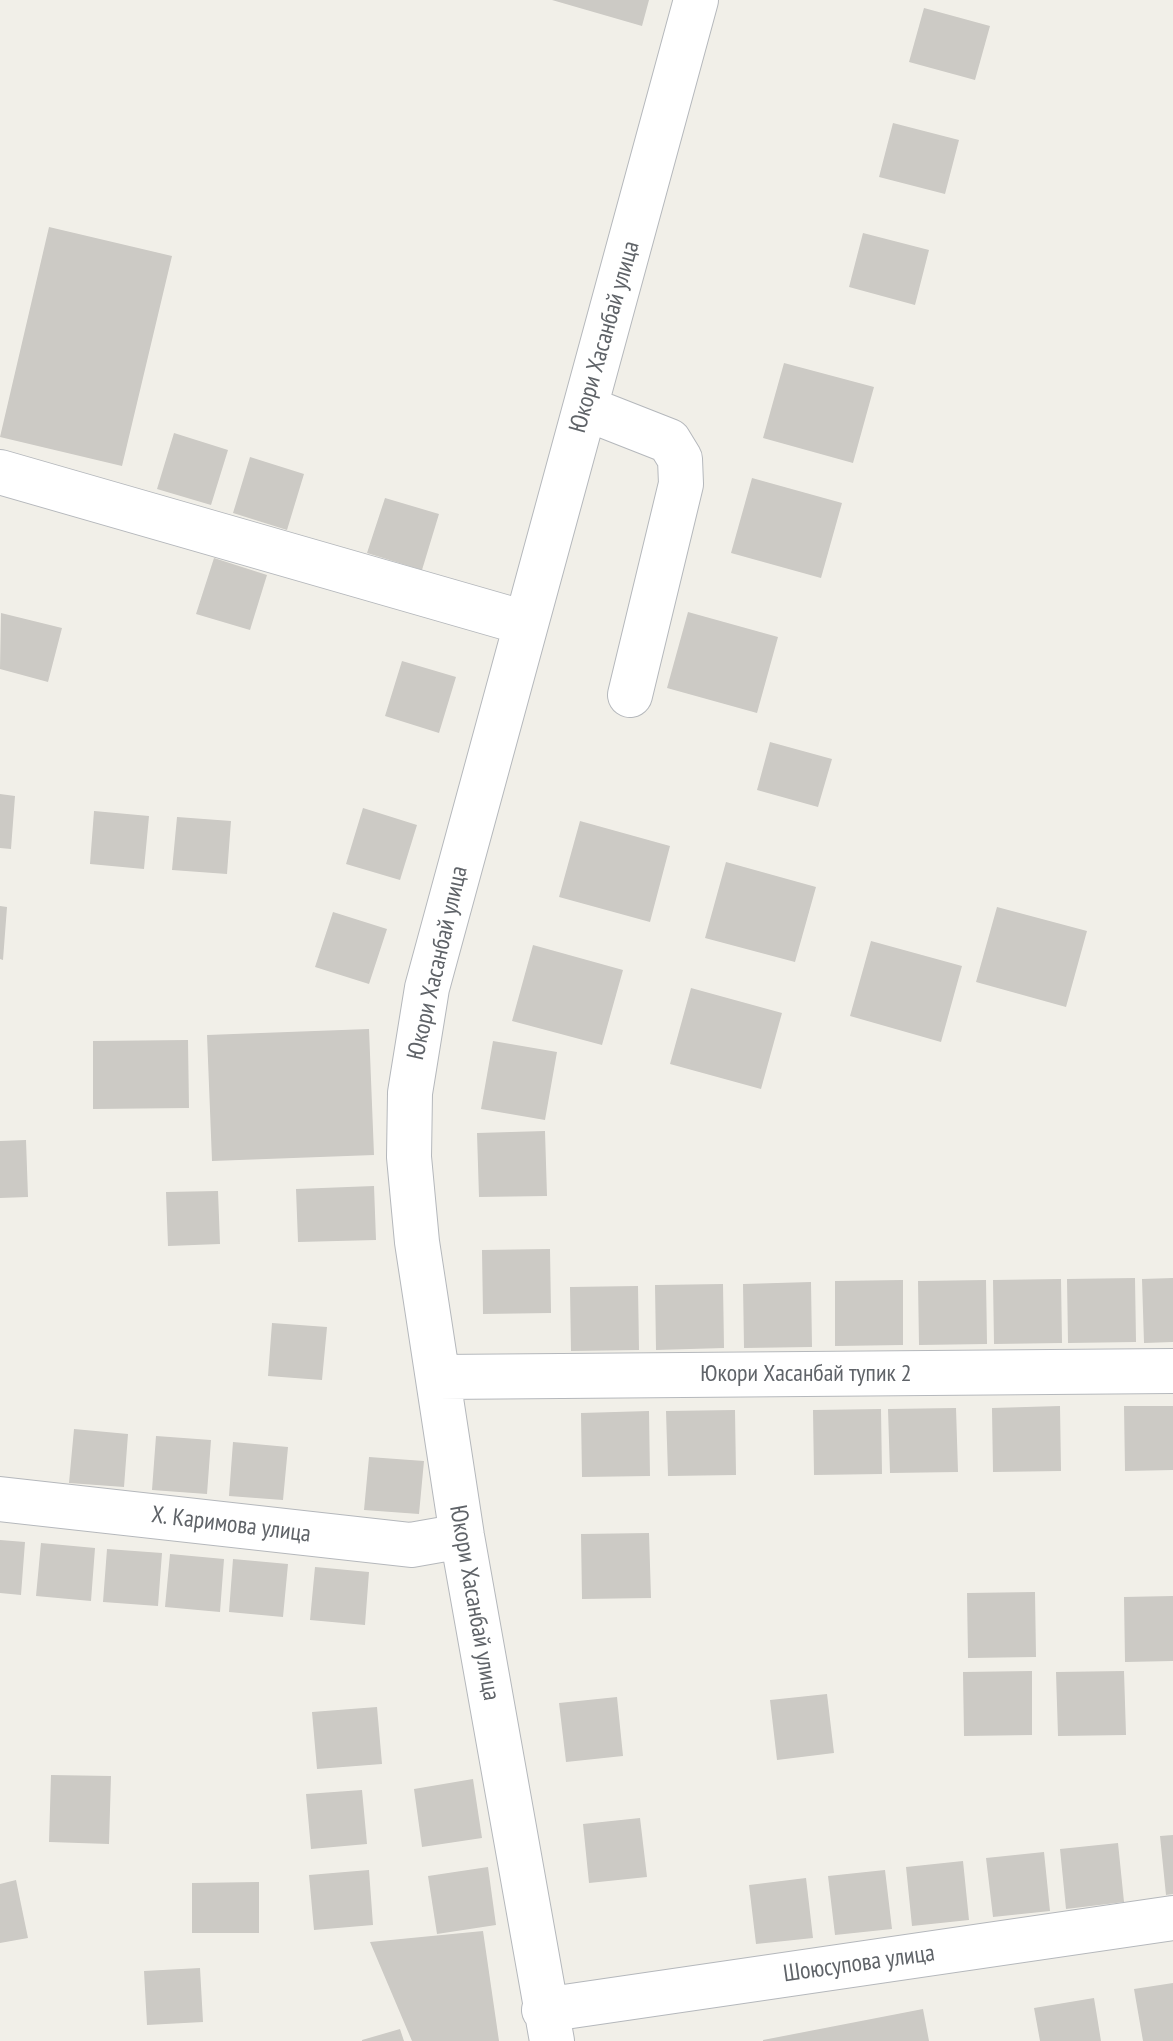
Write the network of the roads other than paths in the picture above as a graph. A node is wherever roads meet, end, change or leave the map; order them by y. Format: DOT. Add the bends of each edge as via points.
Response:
graph roads {
  1 [pos="696,0"];
  2 [pos="585,408"];
  3 [pos="1,477"];
  4 [pos="525,623"];
  5 [pos="630,695"];
  6 [pos="1173,1371"];
  7 [pos="439,1377"];
  8 [pos="0,1499"];
  9 [pos="462,1536"];
  10 [pos="1173,1918"];
  11 [pos="548,2025"];
  1 -- 2 [label="street, Юкори Хасанбай улица"];
  2 -- 4 [label="street, Юкори Хасанбай улица"];
  2 -- 5 [label="street" via="669,441 680,459 681,484"];
  3 -- 4 [label="street"];
  4 -- 7 [label="street, Юкори Хасанбай улица" via="427,988 410,1093 412,1201"];
  6 -- 7 [label="street, Юкори Хасанбай тупик 2"];
  7 -- 9 [label="street, Юкори Хасанбай улица"];
  8 -- 9 [label="street, Х. Каримова улица" via="411,1545"];
  9 -- 11 [label="street, Юкори Хасанбай улица"];
  10 -- 11 [label="street, Шоюсупова улица"];
}
